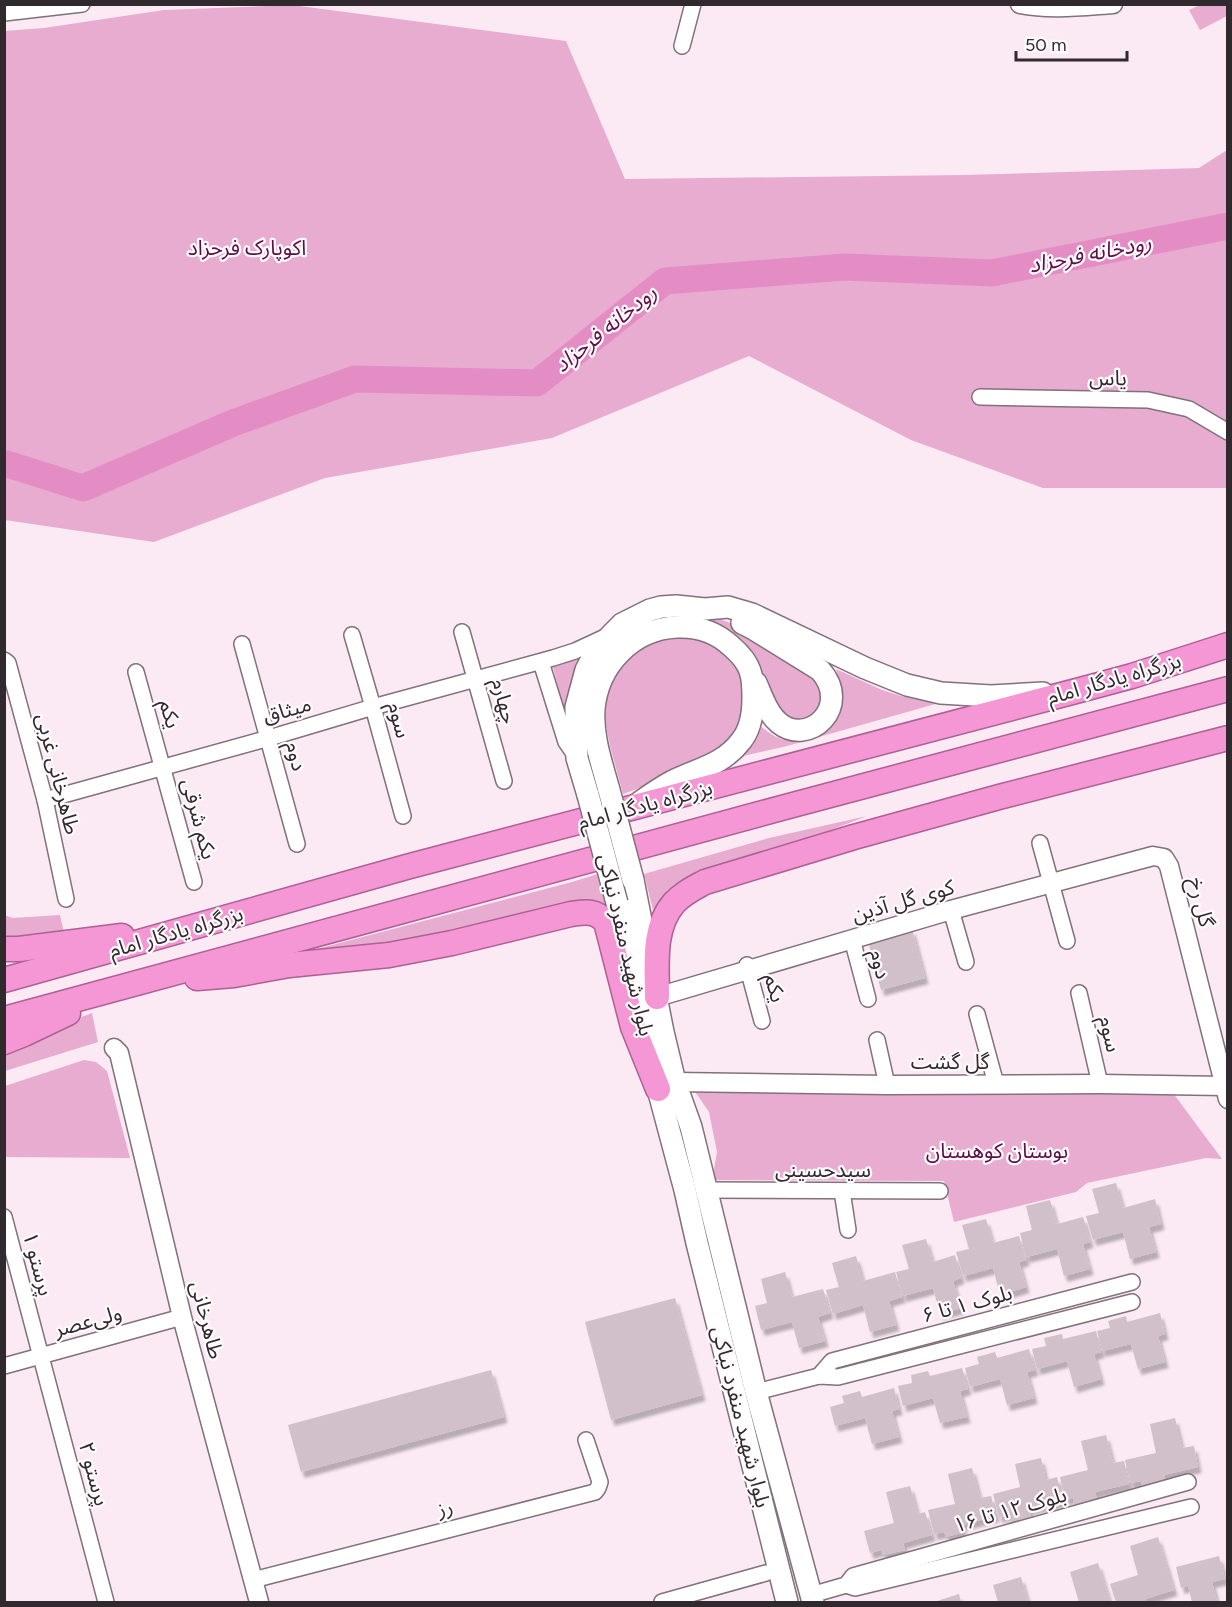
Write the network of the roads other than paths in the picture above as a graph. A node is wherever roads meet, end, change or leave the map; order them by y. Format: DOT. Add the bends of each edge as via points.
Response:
graph roads {
  1 [pos="82,4"];
  2 [pos="693,4"];
  3 [pos="1020,4"];
  4 [pos="1113,4"];
  5 [pos="1072,6"];
  6 [pos="4,13"];
  7 [pos="682,46"];
  8 [pos="980,397"];
  9 [pos="1227,432"];
  10 [pos="705,609"];
  11 [pos="462,632"];
  12 [pos="612,634"];
  13 [pos="352,635"];
  14 [pos="243,644"];
  15 [pos="1227,645"];
  16 [pos="4,660"];
  17 [pos="541,662"];
  18 [pos="750,671"];
  19 [pos="136,672"];
  20 [pos="476,679"];
  21 [pos="1227,689"];
  22 [pos="1080,690"];
  23 [pos="374,706"];
  24 [pos="269,738"];
  25 [pos="1227,738"];
  26 [pos="577,758"];
  27 [pos="163,767"];
  28 [pos="504,781"];
  29 [pos="45,800"];
  30 [pos="630,808"];
  31 [pos="403,816"];
  32 [pos="1040,843"];
  33 [pos="297,844"];
  34 [pos="1164,858"];
  35 [pos="194,882"];
  36 [pos="1052,884"];
  37 [pos="66,899"];
  38 [pos="951,910"];
  39 [pos="193,927"];
  40 [pos="852,939"];
  41 [pos="1067,941"];
  42 [pos="4,949"];
  43 [pos="966,962"];
  44 [pos="748,968"];
  45 [pos="4,980"];
  46 [pos="133,984"];
  47 [pos="1079,993"];
  48 [pos="657,997"];
  49 [pos="868,999"];
  50 [pos="977,1014"];
  51 [pos="4,1019"];
  52 [pos="762,1021"];
  53 [pos="877,1040"];
  54 [pos="4,1042"];
  55 [pos="114,1048"];
  56 [pos="996,1084"];
  57 [pos="1100,1084"];
  58 [pos="666,1085"];
  59 [pos="887,1085"];
  60 [pos="1226,1093"];
  61 [pos="707,1190"];
  62 [pos="842,1191"];
  63 [pos="940,1191"];
  64 [pos="4,1217"];
  65 [pos="848,1230"];
  66 [pos="697,1243"];
  67 [pos="1132,1282"];
  68 [pos="1132,1302"];
  69 [pos="182,1317"];
  70 [pos="41,1356"];
  71 [pos="4,1366"];
  72 [pos="819,1376"];
  73 [pos="756,1392"];
  74 [pos="586,1440"];
  75 [pos="1188,1482"];
  76 [pos="1191,1507"];
  77 [pos="766,1574"];
  78 [pos="253,1580"];
  79 [pos="846,1584"];
  80 [pos="812,1599"];
  81 [pos="106,1602"];
  82 [pos="259,1602"];
  83 [pos="662,1602"];
  84 [pos="774,1602"];
  85 [pos="787,1602"];
  1 -- 6 [label="street"];
  2 -- 7 [label="street"];
  3 -- 5 [label="street"];
  4 -- 5 [label="street"];
  8 -- 9 [label="street, یاس" via="1148,400 1189,409"];
  10 -- 12 [label="main road, بلوار شهید منفرد نیاکی" via="676,606 650,610 622,624"];
  10 -- 18 [label="main road, بلوار شهید منفرد نیاکی" via="752,628 820,670 830,685 829,710 808,729 784,727 768,709"];
  10 -- 22 [label="main road, بلوار شهید منفرد نیاکی" via="728,607 752,614 865,668 907,685 941,693 991,696"];
  11 -- 20 [label="street, چهارم"];
  12 -- 17 [label="street, میثاق"];
  12 -- 26 [label="main road, بلوار شهید منفرد نیاکی" via="596,651 580,689 576,707"];
  13 -- 23 [label="street, سوم"];
  14 -- 24 [label="street, دوم"];
  15 -- 22 [label="highway, بزرگراه یادگار امام"];
  16 -- 29 [label="street, طاهرخانی غربی"];
  17 -- 20 [label="street, میثاق"];
  17 -- 26 [label="street" via="566,742"];
  18 -- 30 [label="main road" via="753,714 742,740 716,763 671,782"];
  18 -- 48 [label="main road, بلوار شهید منفرد نیاکی, bridge" via="739,653 716,634 685,626 665,627 628,644 600,682 594,709 595,739 633,880"];
  19 -- 27 [label="street, یکم"];
  20 -- 23 [label="street, میثاق"];
  20 -- 28 [label="street, چهارم"];
  21 -- 46 [label="highway, بزرگراه یادگار امام"];
  22 -- 30 [label="highway, بزرگراه یادگار امام"];
  23 -- 24 [label="street, میثاق"];
  23 -- 31 [label="street, سوم"];
  24 -- 27 [label="street, میثاق"];
  24 -- 33 [label="street, دوم"];
  25 -- 48 [label="highway" via="999,797 705,882 673,904 662,925 657,946"];
  26 -- 58 [label="main road, بلوار شهید منفرد نیاکی, bridge"];
  27 -- 29 [label="street, میثاق"];
  27 -- 35 [label="street, یکم شرقی"];
  29 -- 37 [label="street, طاهرخانی غربی"];
  30 -- 39 [label="highway, بزرگراه یادگار امام"];
  32 -- 36 [label="street"];
  34 -- 36 [label="street, کوی گل آذین" via="1153,856"];
  34 -- 60 [label="street, گل رخ"];
  36 -- 38 [label="street, کوی گل آذین"];
  36 -- 41 [label="street"];
  38 -- 40 [label="street, کوی گل آذین"];
  38 -- 43 [label="street"];
  39 -- 42 [label="highway"];
  39 -- 45 [label="highway, بزرگراه یادگار امام"];
  40 -- 44 [label="street, کوی گل آذین"];
  40 -- 49 [label="street, دوم"];
  44 -- 48 [label="street, کوی گل آذین"];
  44 -- 52 [label="street, یکم"];
  46 -- 51 [label="highway, بزرگراه یادگار امام"];
  46 -- 54 [label="highway"];
  46 -- 58 [label="highway" via="389,955 590,912 606,922 633,1027"];
  47 -- 57 [label="street, سوم"];
  48 -- 58 [label="main road, بلوار شهید منفرد نیاکی"];
  50 -- 56 [label="street"];
  53 -- 59 [label="street"];
  55 -- 69 [label="street, طاهرخانی" via="119,1053"];
  56 -- 57 [label="street, گل گشت"];
  56 -- 59 [label="street, گل گشت"];
  57 -- 60 [label="street, گل گشت"];
  58 -- 59 [label="street, گل گشت"];
  58 -- 61 [label="main road, بلوار شهید منفرد نیاکی" via="691,1127"];
  58 -- 66 [label="main road, بلوار شهید منفرد نیاکی"];
  61 -- 62 [label="street, سیدحسینی"];
  61 -- 73 [label="main road, بلوار شهید منفرد نیاکی"];
  62 -- 63 [label="street, سیدحسینی"];
  62 -- 65 [label="street"];
  64 -- 70 [label="street, پرستو ۱"];
  66 -- 77 [label="main road" via="699,1308"];
  66 -- 85 [label="main road, بلوار شهید منفرد نیاکی"];
  67 -- 72 [label="street, بلوک ۱ تا ۶" via="832,1361"];
  68 -- 72 [label="street" via="838,1377"];
  69 -- 70 [label="street, ولی‌عصر"];
  69 -- 78 [label="street, طاهرخانی"];
  70 -- 71 [label="street, ولی‌عصر"];
  70 -- 81 [label="street, پرستو ۲"];
  72 -- 73 [label="street"];
  73 -- 80 [label="main road, بلوار شهید منفرد نیاکی"];
  74 -- 78 [label="street, رز" via="600,1482 595,1492"];
  75 -- 79 [label="street, بلوک ۱۲ تا ۱۶" via="853,1576"];
  76 -- 79 [label="street" via="855,1588"];
  77 -- 83 [label="street"];
  77 -- 84 [label="main road"];
  78 -- 82 [label="street, طاهرخانی"];
  79 -- 80 [label="street"];
}
